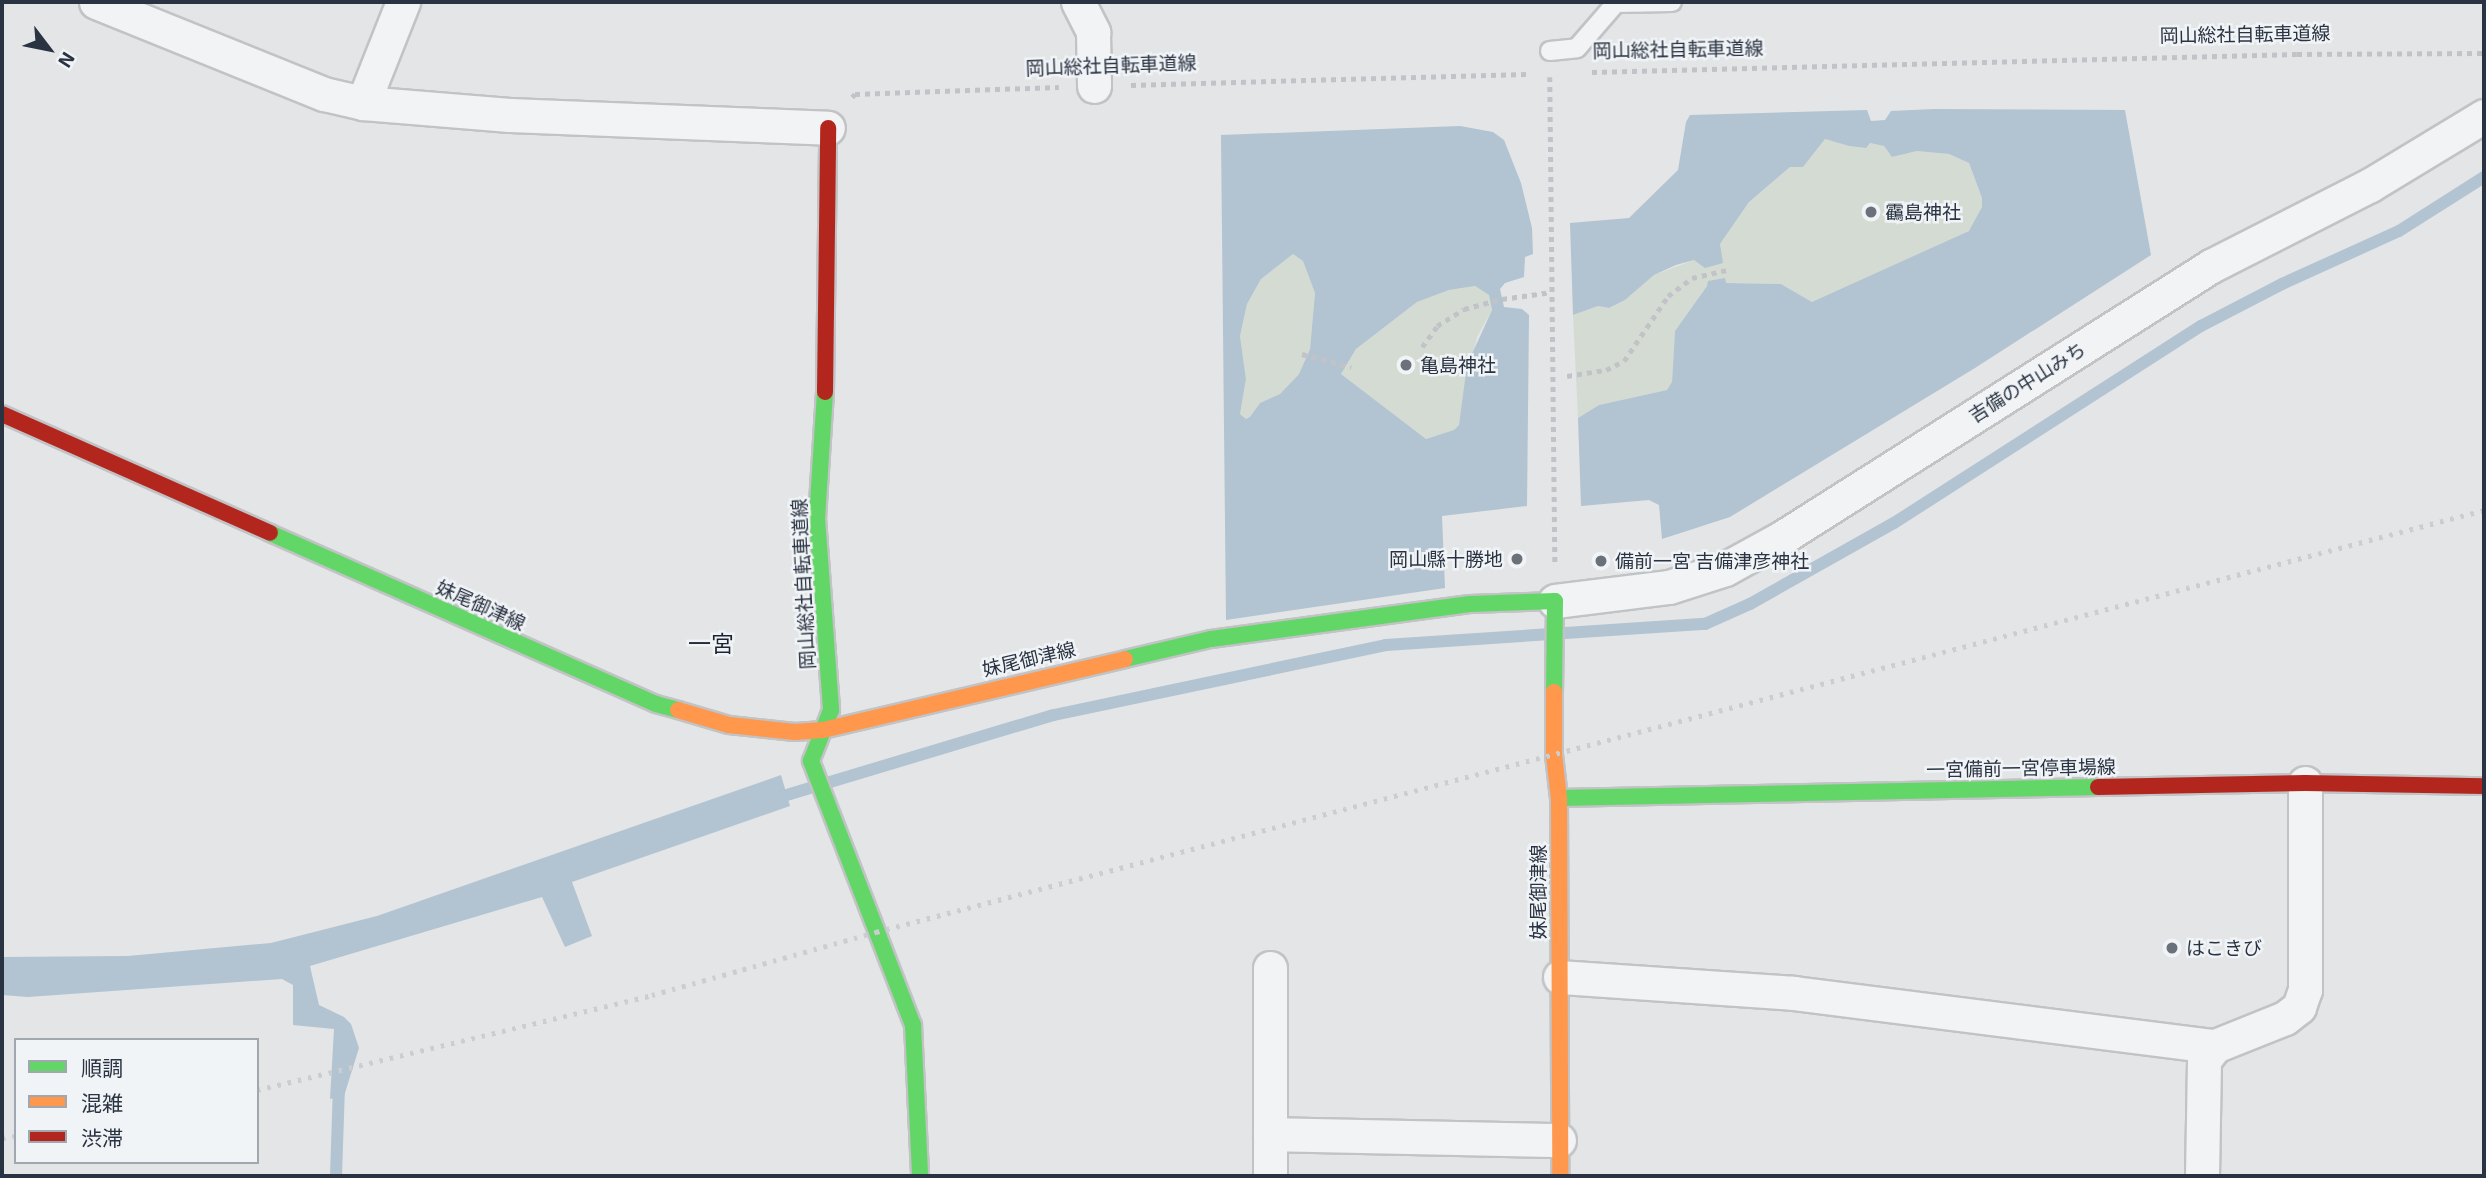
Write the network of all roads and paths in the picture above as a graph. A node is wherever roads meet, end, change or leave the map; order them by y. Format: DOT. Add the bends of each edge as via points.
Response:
graph roads {
  1 [pos="96,2"];
  2 [pos="403,2"];
  3 [pos="1078,2"];
  4 [pos="1672,2"];
  5 [pos="1550,51"];
  6 [pos="2484,53"];
  7 [pos="1591,72"];
  8 [pos="1536,73"];
  9 [pos="1550,73"];
  10 [pos="1094,86"];
  11 [pos="363,103"];
  12 [pos="2484,116"];
  13 [pos="828,128"];
  14 [pos="1726,271"];
  15 [pos="1552,292"];
  16 [pos="1422,348"];
  17 [pos="1303,354"];
  18 [pos="1351,367"];
  19 [pos="1567,376"];
  20 [pos="2,414"];
  21 [pos="1555,610"];
  22 [pos="823,730"];
  23 [pos="2305,783"];
  24 [pos="2484,786"];
  25 [pos="1559,798"];
  26 [pos="1270,968"];
  27 [pos="1560,977"];
  28 [pos="2215,1046"];
  29 [pos="1270,1134"];
  30 [pos="1559,1140"];
  31 [pos="920,1176"];
  32 [pos="1270,1176"];
  33 [pos="1560,1176"];
  34 [pos="2202,1176"];
  1 -- 11 [label="street" via="324,94"];
  2 -- 11 [label="street"];
  3 -- 10 [label="street" via="1093,32"];
  4 -- 5 [label="lane" via="1616,3 1577,48"];
  6 -- 7 [label="path, 岡山総社自転車道線"];
  8 -- 10 [label="path, 岡山総社自転車道線"];
  9 -- 15 [label="path"];
  10 -- 13 [label="path, 岡山総社自転車道線" via="855,94"];
  11 -- 13 [label="street" via="510,115"];
  12 -- 21 [label="street, 吉備の中山みち" via="2370,185 2211,266 1783,537 1724,569 1669,587"];
  13 -- 22 [label="main road, 岡山総社自転車道線" via="825,402 817,518 831,710"];
  14 -- 19 [label="path" via="1692,278 1668,296 1625,361 1606,370"];
  15 -- 16 [label="path" via="1464,309 1437,326"];
  15 -- 21 [label="path"];
  17 -- 18 [label="path"];
  20 -- 22 [label="main road, 妹尾御津線" via="656,704 729,725"];
  21 -- 22 [label="main road, 妹尾御津線" via="1469,604 1211,639"];
  21 -- 25 [label="main road, 妹尾御津線" via="1554,755"];
  22 -- 31 [label="main road, 岡山総社自転車道線" via="811,761 913,1025"];
  23 -- 24 [label="main road, 一宮備前一宮停車場線"];
  23 -- 25 [label="main road, 一宮備前一宮停車場線"];
  23 -- 28 [label="street" via="2305,990 2299,1007 2285,1018"];
  25 -- 27 [label="main road, 妹尾御津線"];
  26 -- 29 [label="street"];
  27 -- 28 [label="street" via="1793,993"];
  27 -- 30 [label="main road, 妹尾御津線"];
  28 -- 34 [label="street" via="2204,1060"];
  29 -- 30 [label="street"];
  29 -- 32 [label="street"];
  30 -- 33 [label="main road, 妹尾御津線"];
}
